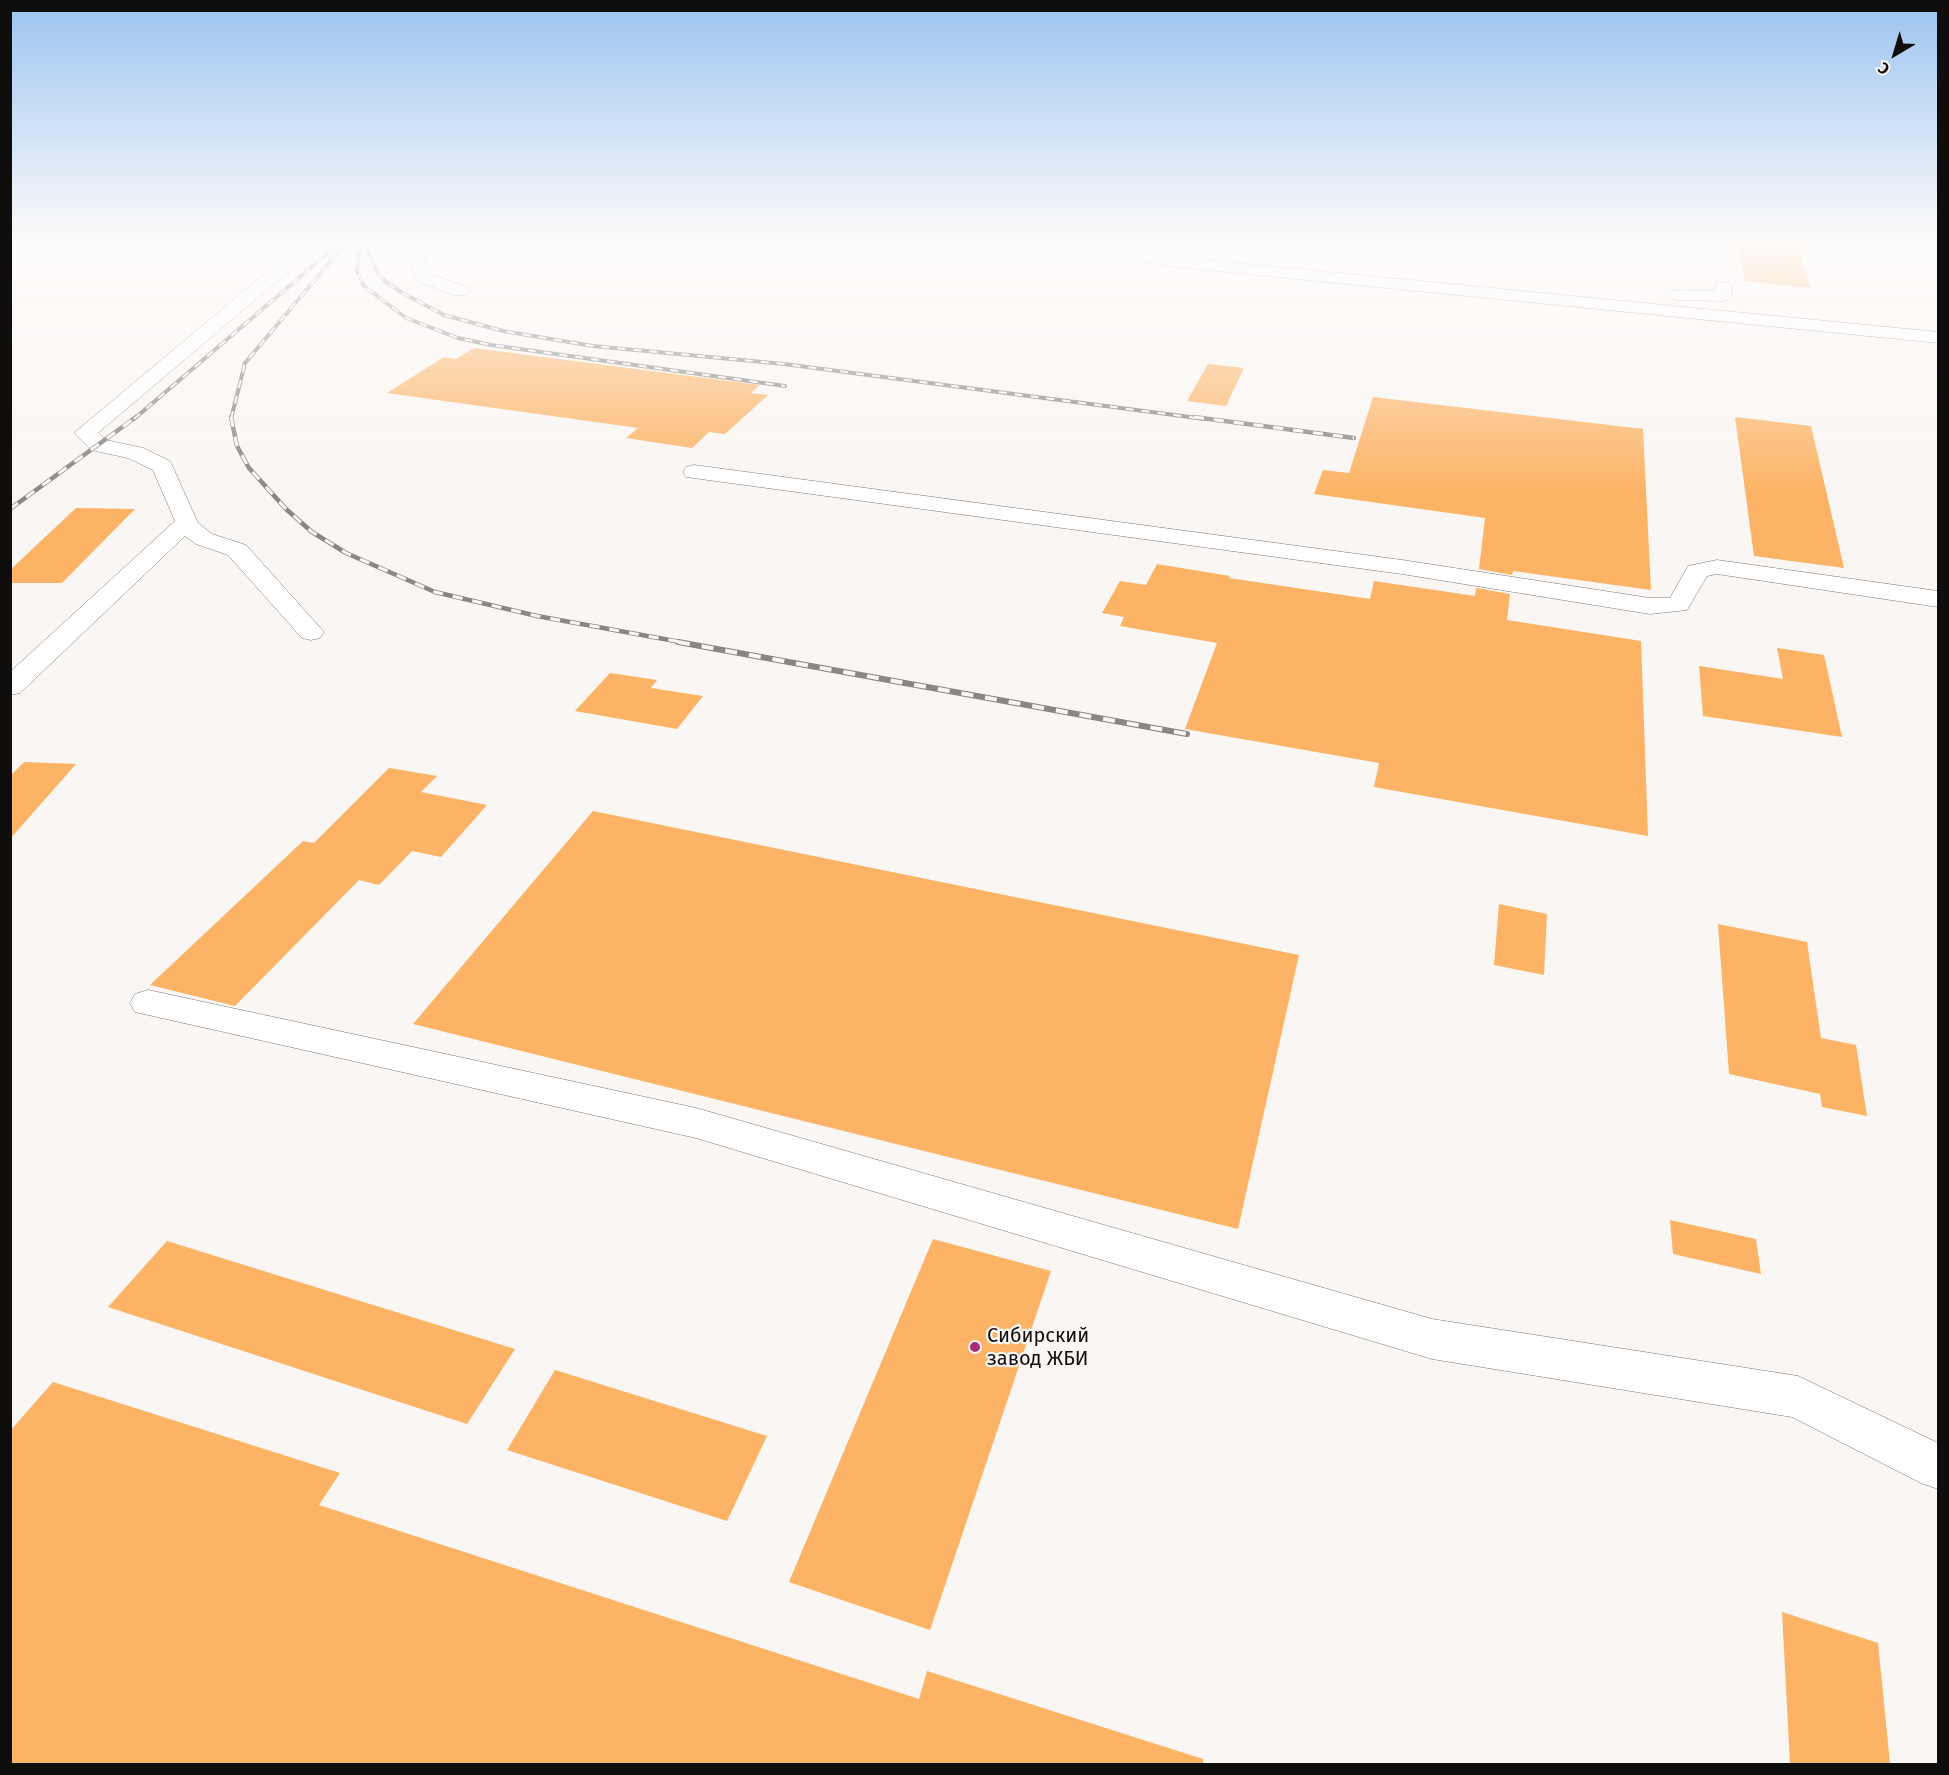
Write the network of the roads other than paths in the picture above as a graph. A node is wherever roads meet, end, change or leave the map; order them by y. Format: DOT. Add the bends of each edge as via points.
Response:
graph roads {
  1 [pos="213,326"];
  2 [pos="1816,326"];
  3 [pos="1938,338"];
  4 [pos="694,472"];
  5 [pos="185,525"];
  6 [pos="1938,599"];
  7 [pos="311,632"];
  8 [pos="10,687"];
  9 [pos="148,1003"];
  10 [pos="1938,1467"];
  1 -- 5 [label="lane" via="85,433 99,446 135,453 162,466"];
  2 -- 3 [label="lane"];
  4 -- 6 [label="lane" via="1402,567 1650,606 1678,605 1697,571 1717,567"];
  5 -- 7 [label="lane" via="204,539 237,550"];
  5 -- 8 [label="lane"];
  9 -- 10 [label="lane" via="696,1123 1432,1339 1798,1397"];
}
